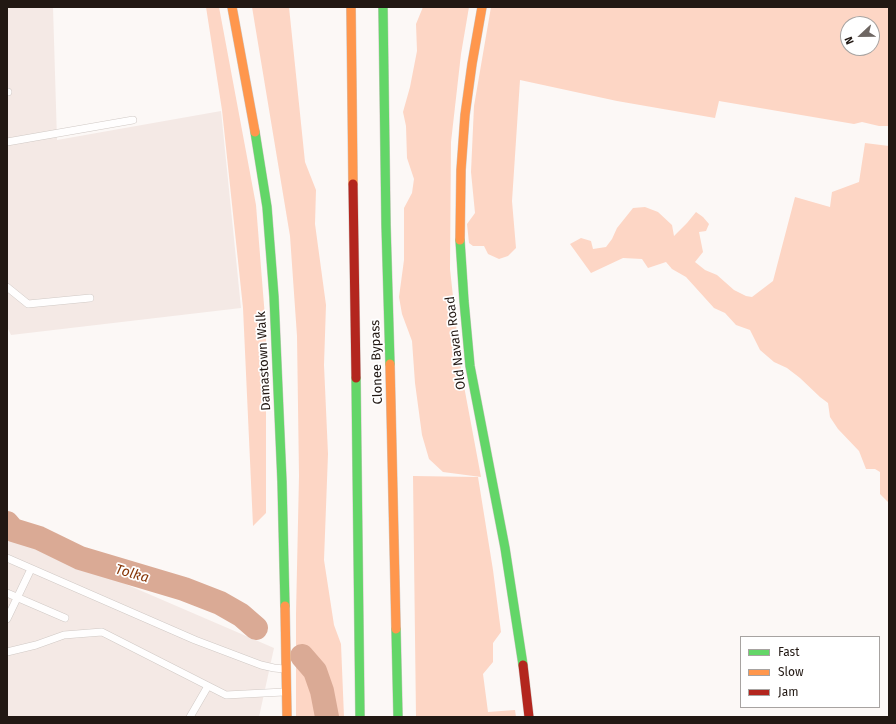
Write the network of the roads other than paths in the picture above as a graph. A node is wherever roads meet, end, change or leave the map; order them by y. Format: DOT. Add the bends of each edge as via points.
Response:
graph roads {
  1 [pos="232,7"];
  2 [pos="351,7"];
  3 [pos="383,7"];
  4 [pos="482,7"];
  5 [pos="133,120"];
  6 [pos="7,142"];
  7 [pos="7,287"];
  8 [pos="90,298"];
  9 [pos="7,558"];
  10 [pos="31,569"];
  11 [pos="7,593"];
  12 [pos="18,598"];
  13 [pos="65,618"];
  14 [pos="7,619"];
  15 [pos="7,652"];
  16 [pos="286,669"];
  17 [pos="208,686"];
  18 [pos="287,692"];
  19 [pos="190,717"];
  20 [pos="287,717"];
  21 [pos="360,717"];
  22 [pos="398,717"];
  23 [pos="529,717"];
  1 -- 16 [label="main road, Damastown Walk" via="267,207 282,474"];
  2 -- 21 [label="main road, Clonee Bypass"];
  3 -- 22 [label="main road, Clonee Bypass"];
  4 -- 23 [label="main road, Old Navan Road" via="465,115 461,170 460,232 464,301 470,366 504,548"];
  5 -- 6 [label="lane"];
  7 -- 8 [label="lane" via="28,304"];
  9 -- 10 [label="lane"];
  10 -- 12 [label="lane"];
  10 -- 16 [label="lane" via="195,640 261,665"];
  11 -- 12 [label="lane"];
  12 -- 13 [label="lane"];
  12 -- 14 [label="lane"];
  15 -- 17 [label="lane" via="64,635 102,632"];
  16 -- 18 [label="main road, Damastown Walk"];
  17 -- 18 [label="lane" via="226,694"];
  17 -- 19 [label="lane"];
  18 -- 20 [label="main road, Damastown Walk"];
}
